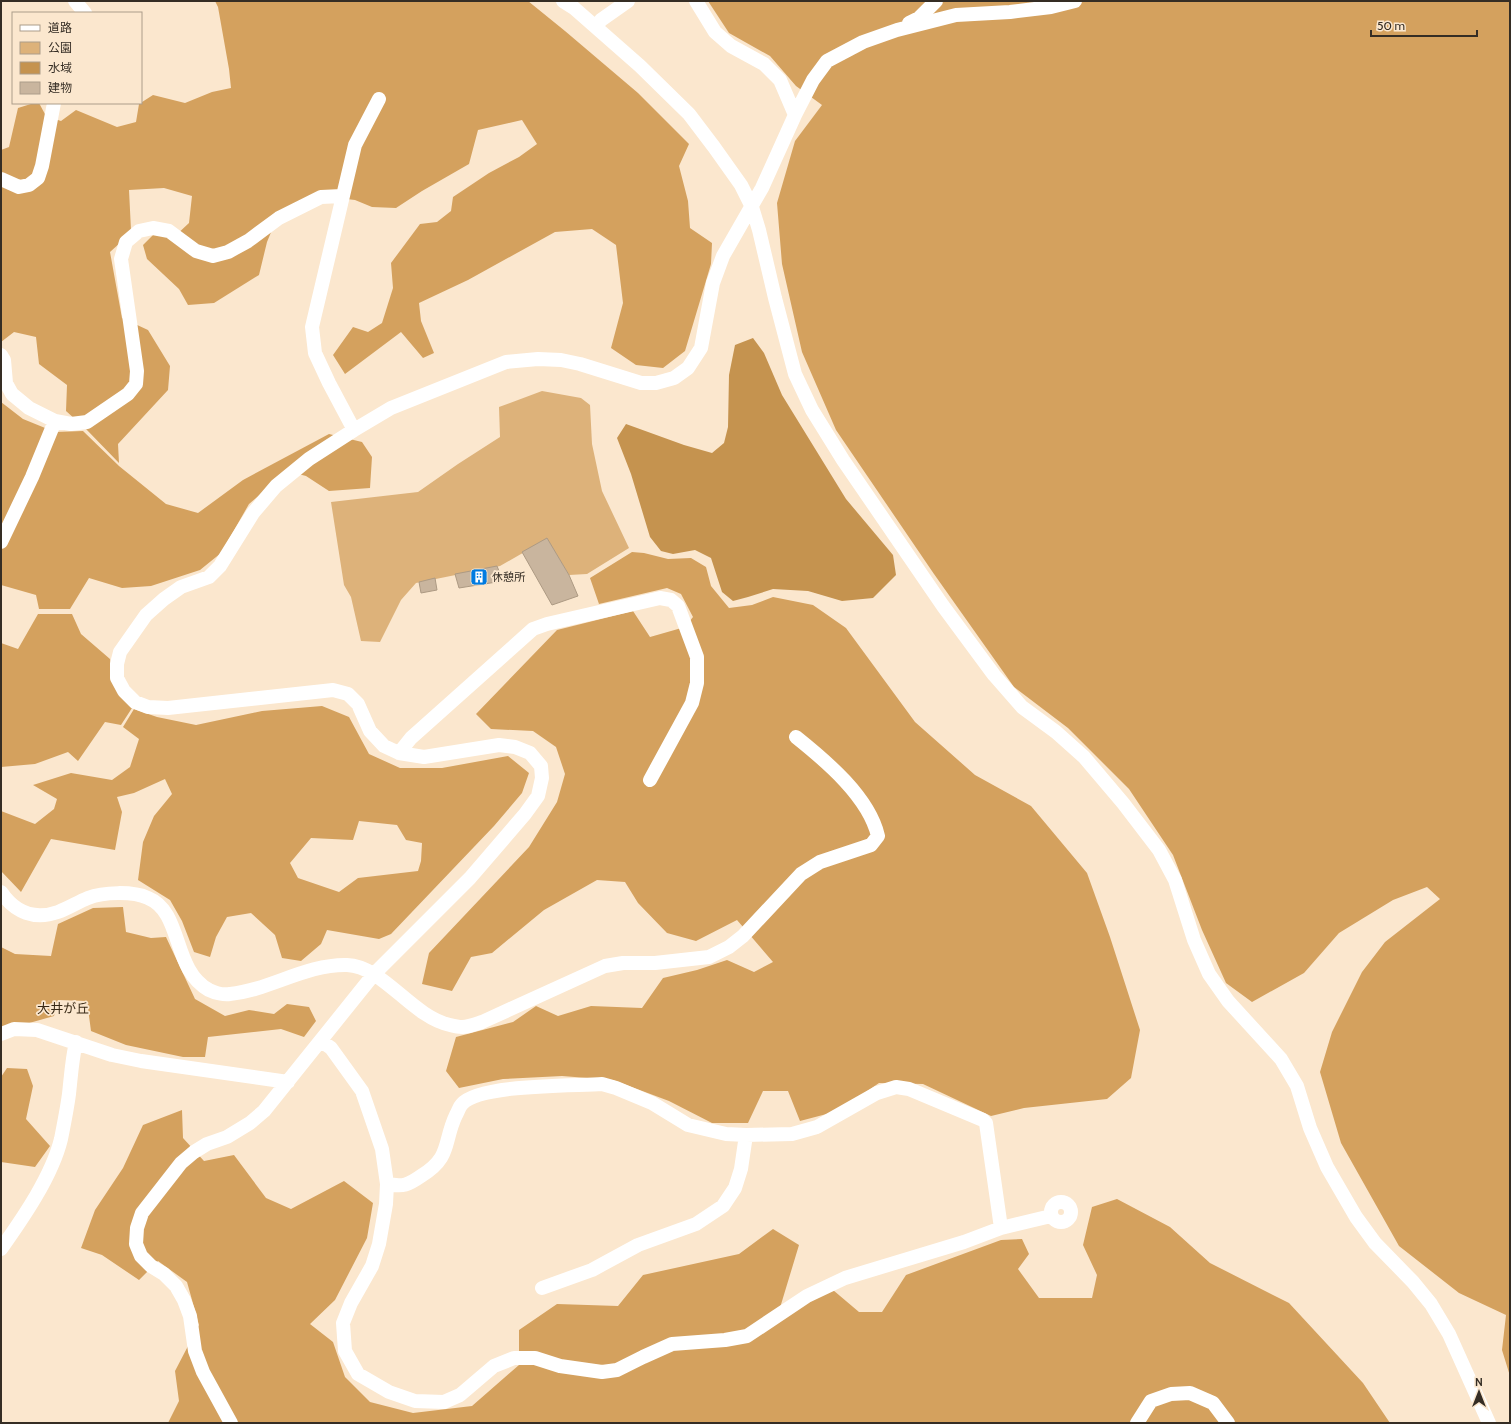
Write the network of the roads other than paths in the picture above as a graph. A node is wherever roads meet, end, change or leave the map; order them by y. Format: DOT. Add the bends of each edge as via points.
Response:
graph roads {
  1 [pos="75,1"];
  2 [pos="563,1"];
  3 [pos="628,1"];
  4 [pos="696,1"];
  5 [pos="936,1"];
  6 [pos="1075,1"];
  7 [pos="84,12"];
  8 [pos="596,27"];
  9 [pos="897,30"];
  10 [pos="379,99"];
  11 [pos="54,104"];
  12 [pos="795,115"];
  13 [pos="1,180"];
  14 [pos="342,196"];
  15 [pos="752,206"];
  16 [pos="1,355"];
  17 [pos="55,421"];
  18 [pos="354,430"];
  19 [pos="1,542"];
  20 [pos="796,737"];
  21 [pos="399,754"];
  22 [pos="650,780"];
  23 [pos="1,892"];
  24 [pos="374,974"];
  25 [pos="1,1034"];
  26 [pos="321,1041"];
  27 [pos="76,1042"];
  28 [pos="288,1082"];
  29 [pos="746,1135"];
  30 [pos="387,1184"];
  31 [pos="1052,1216"];
  32 [pos="1001,1228"];
  33 [pos="1,1249"];
  34 [pos="542,1288"];
  35 [pos="231,1423"];
  36 [pos="1137,1423"];
  37 [pos="1228,1423"];
  38 [pos="1489,1423"];
  1 -- 7 [label="street"];
  2 -- 8 [label="street"];
  3 -- 8 [label="street" via="601,20"];
  4 -- 12 [label="street" via="714,32 731,46 764,64 780,80"];
  5 -- 9 [label="street" via="919,18"];
  6 -- 9 [label="street" via="1010,12 956,15"];
  8 -- 15 [label="street" via="689,114 741,185"];
  9 -- 12 [label="street" via="863,42 827,61 813,80"];
  10 -- 14 [label="street" via="355,145"];
  11 -- 13 [label="street" via="38,178 29,185 19,187"];
  12 -- 15 [label="street"];
  14 -- 17 [label="street" via="321,197 279,218 228,252 213,256 196,252 169,231 152,228 139,231 126,242 121,258 137,371 136,384 128,394 88,422 71,424"];
  14 -- 18 [label="street" via="312,327 315,353"];
  15 -- 18 [label="street" via="723,256 713,283 701,348 688,368 674,378 656,383 641,383 561,360 506,362 391,408"];
  15 -- 38 [label="street" via="795,374 816,416 943,606 994,675 1022,707 1084,756 1159,850 1175,880 1194,940 1209,974 1228,1001 1281,1059 1296,1086 1327,1167 1375,1244 1413,1282 1434,1310 1449,1334"];
  16 -- 17 [label="street" via="4,360 6,383 12,394 29,408"];
  17 -- 19 [label="street"];
  18 -- 21 [label="street" via="309,459 276,486 253,513 220,566 209,577 181,587 146,615 120,652 116,664 117,678 124,691 135,702 148,707 168,708 333,690 348,694 358,704 370,731 384,746"];
  20 -- 24 [label="street" via="826,760 862,802 874,822 878,836 870,845 820,862 801,874 743,936 729,947 709,957 605,966 482,1022 461,1027 440,1023 407,1002"];
  21 -- 22 [label="street" via="411,738 533,630 547,624 660,598 671,600 678,606 697,656 697,683 692,703"];
  21 -- 24 [label="street" via="424,758 499,745 515,747 530,754 541,766 542,778 534,802 470,878"];
  23 -- 24 [label="street" via="16,908 29,915 43,916 59,912 89,897 107,894 147,897 158,903 167,915 186,967 198,983 222,994 242,992 325,967 348,965"];
  24 -- 26 [label="street"];
  25 -- 27 [label="street" via="14,1029 28,1029"];
  26 -- 28 [label="street"];
  26 -- 30 [label="street" via="331,1048 362,1091 382,1149"];
  27 -- 28 [label="street" via="112,1055 141,1061"];
  27 -- 33 [label="street" via="61,1139 54,1161"];
  28 -- 35 [label="street" via="250,1123 194,1152 181,1163 142,1213 137,1228 136,1244 140,1256 164,1274 176,1286 184,1300 203,1372"];
  29 -- 30 [label="street" via="726,1134 688,1125 652,1103 602,1084 499,1089 477,1094 462,1104 453,1121 444,1154 432,1169 407,1185"];
  29 -- 32 [label="street" via="792,1134 817,1128 877,1093 896,1088 909,1089 986,1123"];
  29 -- 34 [label="street" via="741,1169 735,1188 723,1206 696,1224 638,1245 592,1270"];
  30 -- 32 [label="street" via="379,1244 372,1266 343,1323 345,1351 358,1374 389,1392 415,1401 444,1402 460,1395 494,1366 514,1358 535,1358 560,1366 602,1372 617,1370 672,1344 747,1336 807,1296 845,1278 964,1242"];
  31 -- 32 [label="street"];
  36 -- 37 [label="street" via="1151,1401 1171,1394 1190,1393 1214,1403"];
}
